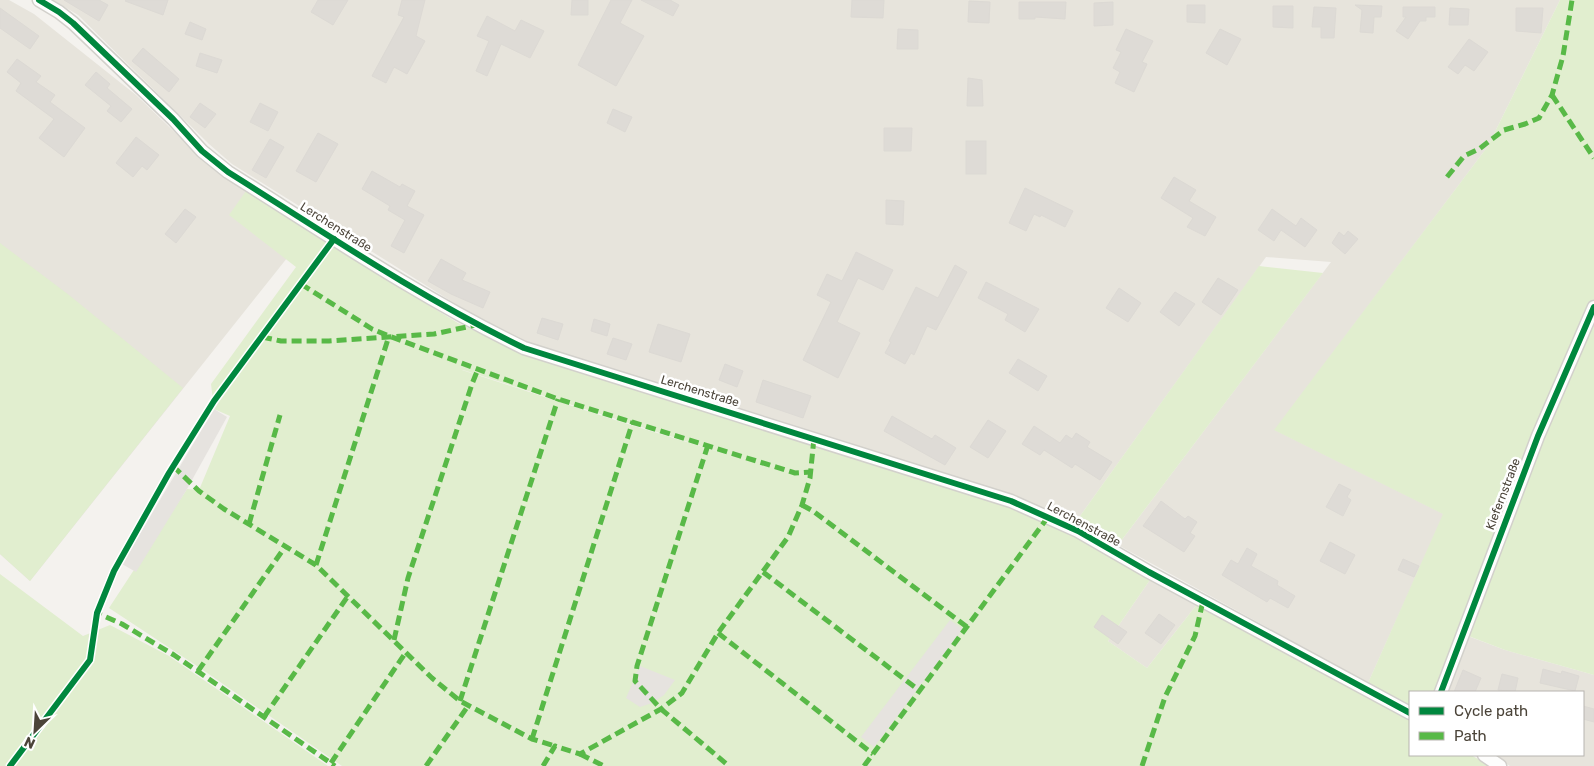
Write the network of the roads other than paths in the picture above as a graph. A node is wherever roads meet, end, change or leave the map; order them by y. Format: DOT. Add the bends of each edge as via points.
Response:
graph roads {
  1 [pos="40,0"];
  2 [pos="1594,307"];
  3 [pos="1440,691"];
  4 [pos="1409,713"];
  5 [pos="1485,756"];
  6 [pos="1500,766"];
  1 -- 4 [label="street, Lerchenstraße" via="73,23 202,151 228,172 483,328 524,348 1011,501 1078,532"];
  2 -- 3 [label="street, Kiefernstraße" via="1538,436"];
  5 -- 6 [label="street"];
}
